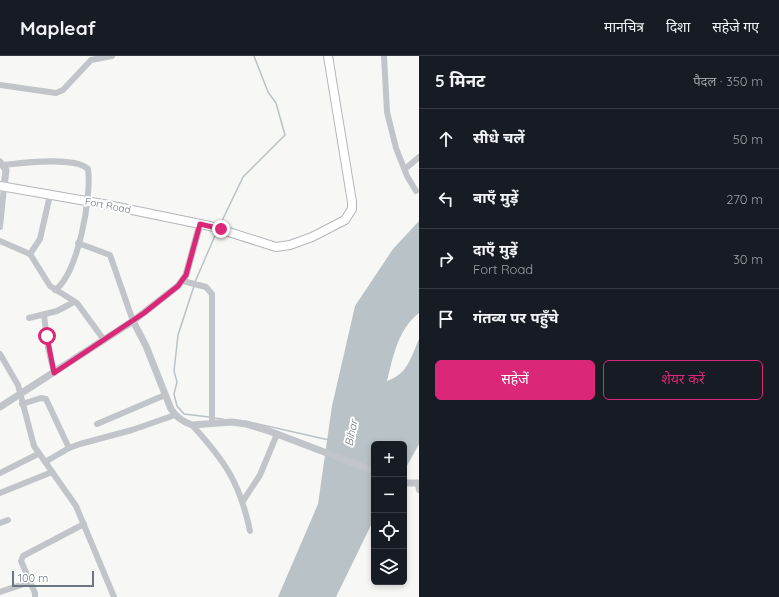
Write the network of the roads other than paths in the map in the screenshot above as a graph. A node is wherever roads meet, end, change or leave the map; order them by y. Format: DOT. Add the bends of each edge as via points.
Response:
graph roads {
  1 [pos="112,56"];
  2 [pos="328,56"];
  3 [pos="384,56"];
  4 [pos="0,85"];
  5 [pos="419,158"];
  6 [pos="2,164"];
  7 [pos="405,169"];
  8 [pos="2,186"];
  9 [pos="416,191"];
  10 [pos="50,194"];
  11 [pos="87,201"];
  12 [pos="200,224"];
  13 [pos="0,227"];
  14 [pos="0,242"];
  15 [pos="78,243"];
  16 [pos="30,254"];
  17 [pos="184,281"];
  18 [pos="55,290"];
  19 [pos="74,302"];
  20 [pos="44,315"];
  21 [pos="30,318"];
  22 [pos="133,321"];
  23 [pos="104,340"];
  24 [pos="0,354"];
  25 [pos="54,373"];
  26 [pos="19,395"];
  27 [pos="164,396"];
  28 [pos="22,404"];
  29 [pos="0,407"];
  30 [pos="175,414"];
  31 [pos="212,423"];
  32 [pos="97,424"];
  33 [pos="192,424"];
  34 [pos="278,434"];
  35 [pos="69,448"];
  36 [pos="38,454"];
  37 [pos="45,462"];
  38 [pos="371,471"];
  39 [pos="52,472"];
  40 [pos="0,473"];
  41 [pos="407,483"];
  42 [pos="419,485"];
  43 [pos="0,493"];
  44 [pos="243,501"];
  45 [pos="8,520"];
  46 [pos="0,523"];
  47 [pos="84,524"];
  48 [pos="250,531"];
  49 [pos="30,582"];
  50 [pos="0,592"];
  51 [pos="34,597"];
  52 [pos="114,597"];
  1 -- 4 [label="street" via="91,60 63,90 56,93"];
  2 -- 12 [label="main road, Fort Road" via="352,202 349,216 312,237 282,247"];
  3 -- 7 [label="street" via="387,112 394,143"];
  5 -- 7 [label="street"];
  6 -- 8 [label="street" via="6,170"];
  6 -- 11 [label="street" via="45,161 86,167"];
  7 -- 9 [label="street"];
  8 -- 10 [label="main road, Fort Road"];
  8 -- 13 [label="street"];
  10 -- 11 [label="main road, Fort Road"];
  10 -- 16 [label="street" via="40,239"];
  11 -- 12 [label="main road, Fort Road"];
  11 -- 15 [label="street"];
  12 -- 17 [label="street"];
  14 -- 16 [label="street"];
  15 -- 18 [label="street" via="66,280"];
  15 -- 22 [label="street" via="110,255"];
  16 -- 18 [label="street" via="46,282"];
  17 -- 22 [label="street"];
  17 -- 31 [label="street" via="206,287 212,294"];
  18 -- 19 [label="street"];
  19 -- 20 [label="street"];
  19 -- 23 [label="street"];
  20 -- 21 [label="street"];
  20 -- 25 [label="street"];
  22 -- 23 [label="street"];
  22 -- 27 [label="street" via="146,346"];
  23 -- 25 [label="street"];
  24 -- 26 [label="street" via="18,385"];
  25 -- 26 [label="street"];
  26 -- 28 [label="street"];
  26 -- 29 [label="street"];
  27 -- 30 [label="street"];
  27 -- 32 [label="street"];
  28 -- 35 [label="street" via="46,399"];
  28 -- 36 [label="street" via="30,436"];
  30 -- 33 [label="street" via="186,423"];
  30 -- 35 [label="street" via="132,430"];
  31 -- 33 [label="street"];
  31 -- 34 [label="street" via="246,424"];
  33 -- 44 [label="street" via="225,464"];
  34 -- 38 [label="street"];
  34 -- 44 [label="street" via="260,475"];
  35 -- 37 [label="street"];
  36 -- 37 [label="street"];
  36 -- 40 [label="street"];
  37 -- 39 [label="street"];
  39 -- 43 [label="street"];
  39 -- 47 [label="street" via="76,506"];
  41 -- 42 [label="street"];
  44 -- 48 [label="street"];
  45 -- 46 [label="street"];
  47 -- 49 [label="street" via="23,556 21,561"];
  47 -- 52 [label="street"];
  49 -- 50 [label="street"];
  49 -- 51 [label="street"];
}
